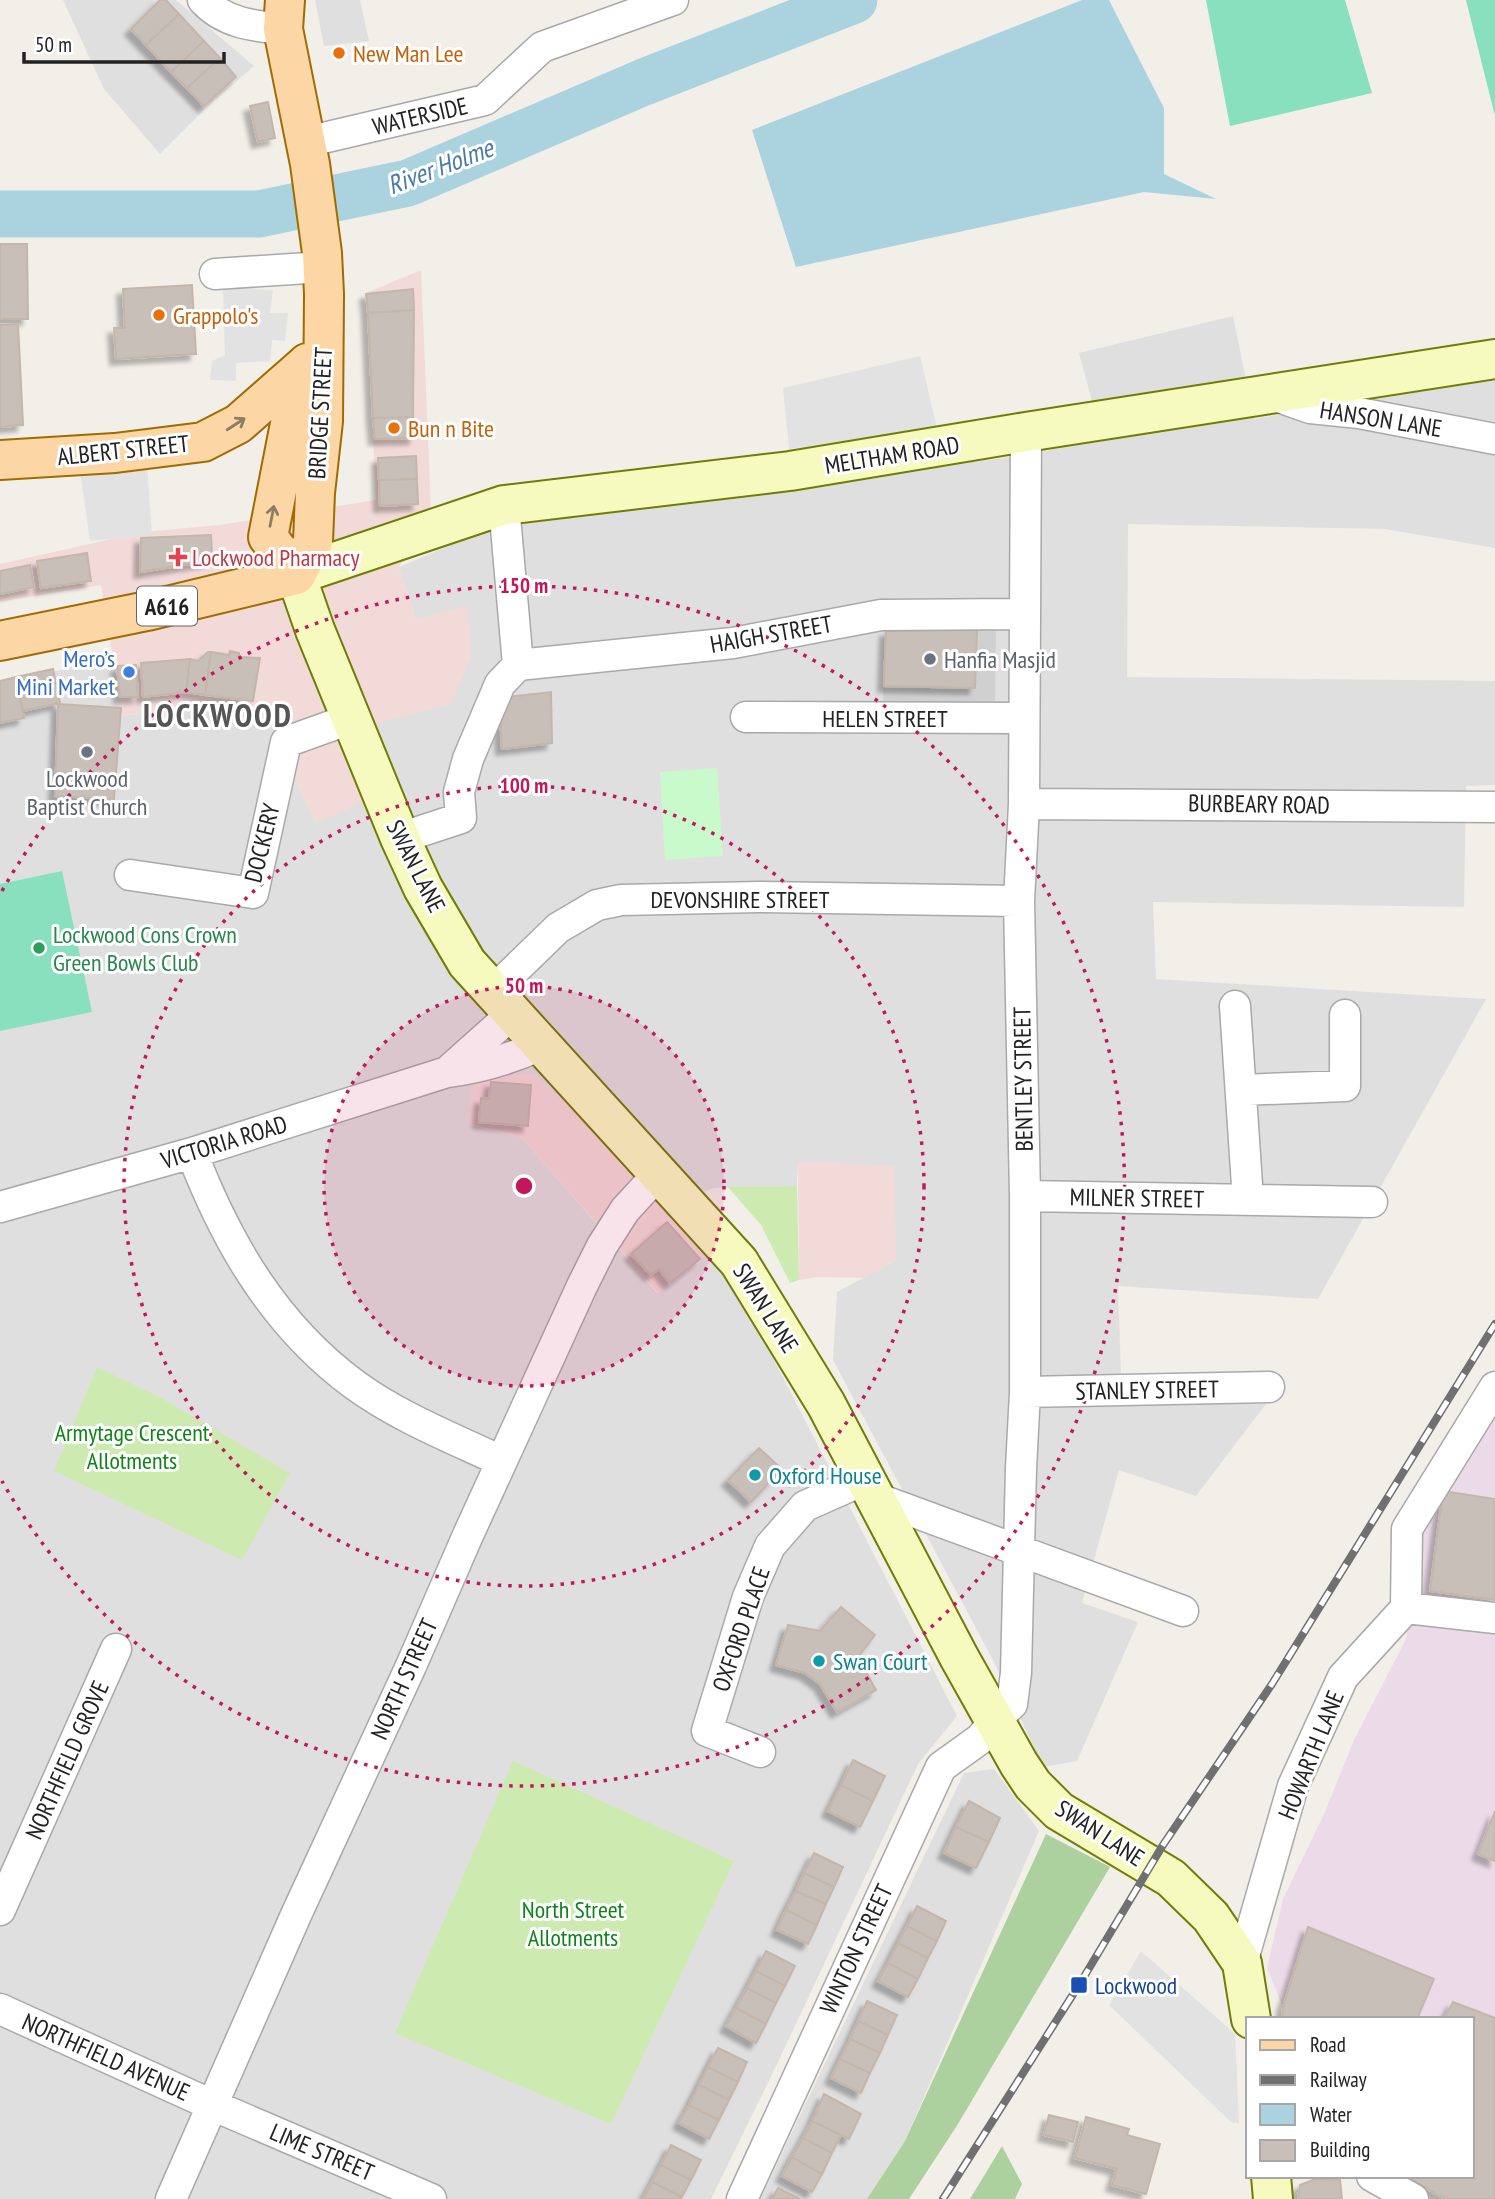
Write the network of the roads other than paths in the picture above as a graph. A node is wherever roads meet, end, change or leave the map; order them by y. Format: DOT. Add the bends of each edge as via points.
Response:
graph roads {
  1 [pos="203,0"];
  2 [pos="673,0"];
  3 [pos="284,15"];
  4 [pos="308,153"];
  5 [pos="322,260"];
  6 [pos="215,274"];
  7 [pos="315,351"];
  8 [pos="1495,359"];
  9 [pos="1269,394"];
  10 [pos="1026,432"];
  11 [pos="1495,439"];
  12 [pos="0,460"];
  13 [pos="504,505"];
  14 [pos="296,575"];
  15 [pos="1025,614"];
  16 [pos="0,640"];
  17 [pos="518,666"];
  18 [pos="746,717"];
  19 [pos="1024,718"];
  20 [pos="350,719"];
  21 [pos="1024,804"];
  22 [pos="1495,807"];
  23 [pos="400,838"];
  24 [pos="130,875"];
  25 [pos="1019,901"];
  26 [pos="503,1002"];
  27 [pos="1235,1006"];
  28 [pos="1345,1015"];
  29 [pos="541,1045"];
  30 [pos="447,1072"];
  31 [pos="1241,1090"];
  32 [pos="192,1153"];
  33 [pos="659,1172"];
  34 [pos="1025,1196"];
  35 [pos="1248,1200"];
  36 [pos="1372,1202"];
  37 [pos="0,1207"];
  38 [pos="1269,1387"];
  39 [pos="1495,1387"];
  40 [pos="1025,1392"];
  41 [pos="501,1461"];
  42 [pos="871,1489"];
  43 [pos="1018,1552"];
  44 [pos="1406,1608"];
  45 [pos="1183,1611"];
  46 [pos="1495,1618"];
  47 [pos="116,1649"];
  48 [pos="996,1719"];
  49 [pos="761,1752"];
  50 [pos="0,1910"];
  51 [pos="1242,1963"];
  52 [pos="0,2009"];
  53 [pos="1251,2017"];
  54 [pos="212,2105"];
  55 [pos="1271,2178"];
  56 [pos="1376,2178"];
  57 [pos="171,2199"];
  58 [pos="431,2199"];
  59 [pos="742,2199"];
  60 [pos="1273,2199"];
  61 [pos="1413,2199"];
  1 -- 3 [label="street" via="243,25"];
  2 -- 4 [label="street, WATERSIDE" via="542,47 485,100"];
  3 -- 4 [label="main road"];
  4 -- 5 [label="main road"];
  5 -- 6 [label="street"];
  5 -- 7 [label="main road, BRIDGE STREET"];
  12 -- 7 [label="main road, ALBERT STREET, one-way" via="203,442 238,424"];
  7 -- 14 [label="main road, BRIDGE STREET" via="323,421 313,542"];
  8 -- 9 [label="street, MELTHAM ROAD"];
  9 -- 10 [label="street, MELTHAM ROAD"];
  9 -- 11 [label="street, HANSON LANE" via="1310,408"];
  10 -- 13 [label="street, MELTHAM ROAD" via="790,471"];
  10 -- 15 [label="street, BENTLEY STREET"];
  13 -- 14 [label="street, MELTHAM ROAD"];
  13 -- 17 [label="street"];
  14 -- 16 [label="main road, A616"];
  14 -- 20 [label="street, SWAN LANE"];
  15 -- 17 [label="street, HAIGH STREET" via="881,615 733,643"];
  15 -- 19 [label="street, BENTLEY STREET"];
  17 -- 23 [label="street" via="499,684 468,759 458,792 461,818"];
  18 -- 19 [label="street, HELEN STREET"];
  19 -- 21 [label="street, BENTLEY STREET"];
  20 -- 23 [label="street, SWAN LANE"];
  20 -- 24 [label="street, DOCKERY" via="286,742 253,893"];
  21 -- 22 [label="street, BURBEARY ROAD"];
  21 -- 25 [label="street, BENTLEY STREET"];
  23 -- 26 [label="street, SWAN LANE" via="467,963"];
  25 -- 26 [label="street, DEVONSHIRE STREET" via="621,900 597,905 558,929"];
  25 -- 34 [label="street, BENTLEY STREET"];
  26 -- 29 [label="street, SWAN LANE"];
  26 -- 30 [label="street, VICTORIA ROAD"];
  27 -- 31 [label="street"];
  28 -- 31 [label="street" via="1345,1086"];
  29 -- 30 [label="street, VICTORIA ROAD" via="508,1060"];
  29 -- 33 [label="street, SWAN LANE"];
  30 -- 32 [label="street, VICTORIA ROAD"];
  31 -- 35 [label="street"];
  32 -- 37 [label="street, VICTORIA ROAD"];
  32 -- 41 [label="street" via="245,1267 303,1340 385,1404"];
  33 -- 41 [label="street, NORTH STREET" via="625,1210 602,1246"];
  33 -- 42 [label="street, SWAN LANE" via="739,1262 826,1404"];
  34 -- 35 [label="street, MILNER STREET"];
  34 -- 40 [label="street, BENTLEY STREET"];
  35 -- 36 [label="street, MILNER STREET"];
  38 -- 40 [label="street, STANLEY STREET"];
  39 -- 44 [label="street" via="1407,1529"];
  40 -- 43 [label="street, BENTLEY STREET"];
  41 -- 54 [label="street, NORTH STREET"];
  42 -- 43 [label="street"];
  42 -- 48 [label="street, SWAN LANE"];
  42 -- 49 [label="street, OXFORD PLACE" via="805,1506 771,1546 748,1597 707,1731"];
  43 -- 45 [label="street"];
  43 -- 48 [label="street, BENTLEY STREET" via="1012,1704"];
  44 -- 46 [label="street"];
  44 -- 51 [label="street, HOWARTH LANE" via="1343,1677 1293,1786"];
  47 -- 50 [label="street, NORTHFIELD GROVE"];
  48 -- 51 [label="street, SWAN LANE" via="1018,1764 1059,1811 1171,1878 1212,1917"];
  48 -- 59 [label="street, WINTON STREET" via="980,1740 942,1767 931,1787"];
  51 -- 53 [label="street, SWAN LANE"];
  52 -- 54 [label="street, NORTHFIELD AVENUE"];
  54 -- 57 [label="street, NORTH STREET"];
  54 -- 58 [label="street, LIME STREET"];
  55 -- 60 [label="street"];
  56 -- 61 [label="street"];
}
